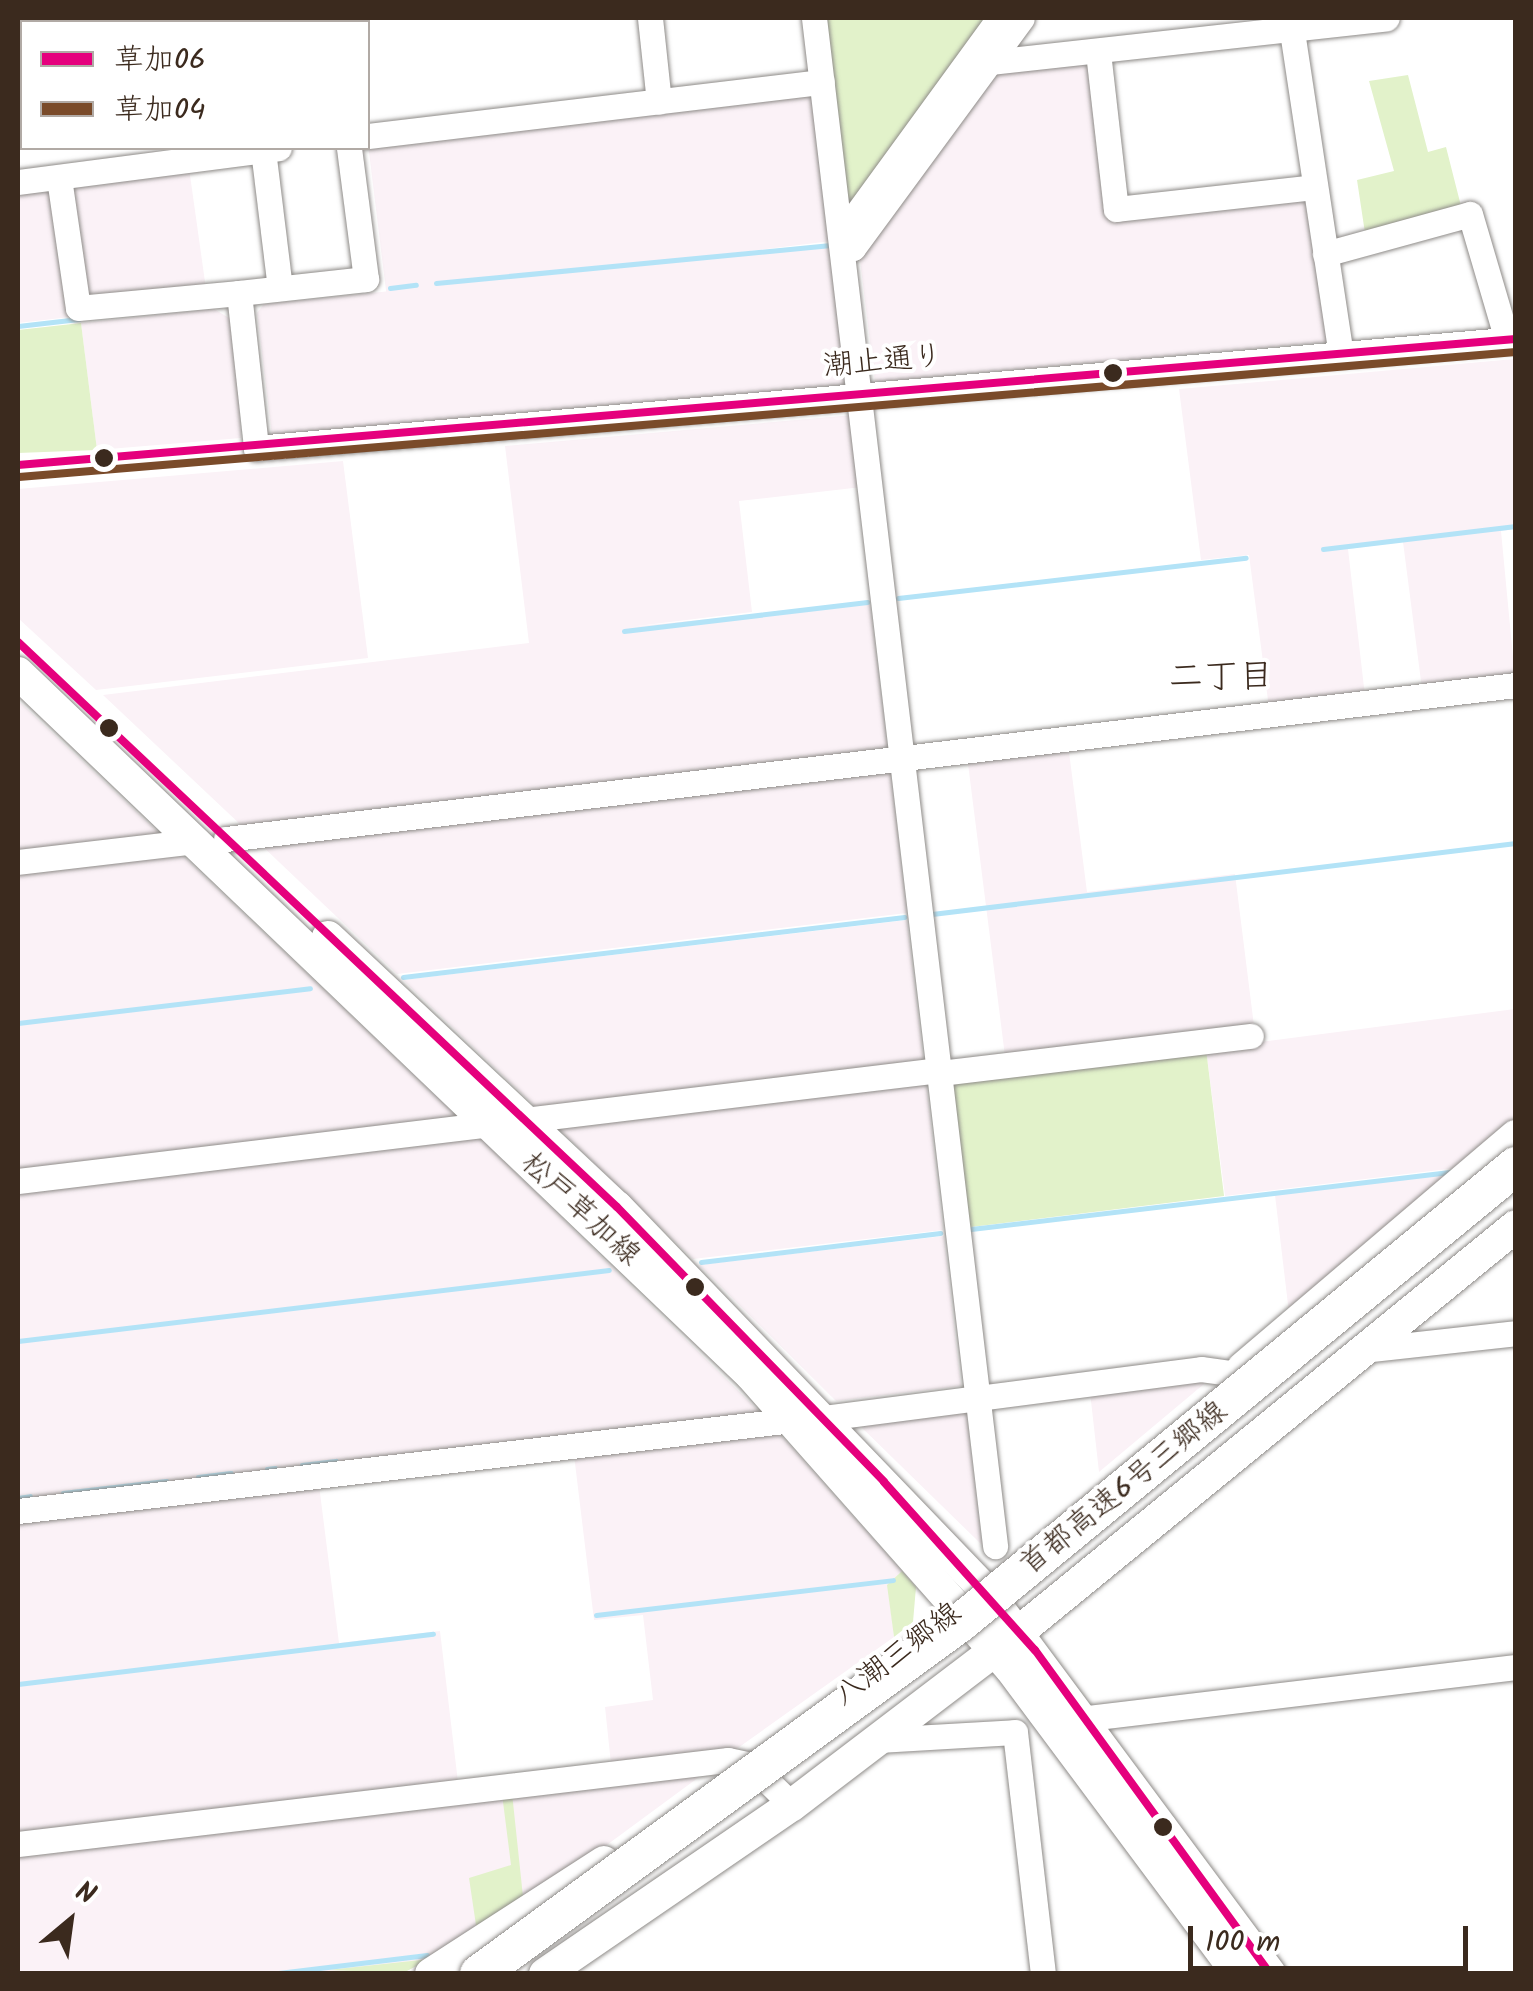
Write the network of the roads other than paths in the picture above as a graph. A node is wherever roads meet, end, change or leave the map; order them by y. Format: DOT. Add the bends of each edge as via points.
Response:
graph roads {
  1 [pos="650,18"];
  2 [pos="814,18"];
  3 [pos="1000,18"];
  4 [pos="1022,18"];
  5 [pos="1388,18"];
  6 [pos="1291,24"];
  7 [pos="1098,52"];
  8 [pos="991,62"];
  9 [pos="822,82"];
  10 [pos="659,102"];
  11 [pos="370,136"];
  12 [pos="264,150"];
  13 [pos="271,150"];
  14 [pos="350,150"];
  15 [pos="59,178"];
  16 [pos="18,182"];
  17 [pos="1315,188"];
  18 [pos="838,219"];
  19 [pos="842,250"];
  20 [pos="1325,254"];
  21 [pos="280,288"];
  22 [pos="238,293"];
  23 [pos="1511,339"];
  24 [pos="1341,354"];
  25 [pos="858,396"];
  26 [pos="18,673"];
  27 [pos="1516,684"];
  28 [pos="900,756"];
  29 [pos="212,840"];
  30 [pos="18,862"];
  31 [pos="1252,1036"];
  32 [pos="940,1072"];
  33 [pos="528,1122"];
  34 [pos="490,1126"];
  35 [pos="1516,1136"];
  36 [pos="1516,1166"];
  37 [pos="18,1180"];
  38 [pos="1516,1199"];
  39 [pos="1516,1226"];
  40 [pos="1516,1333"];
  41 [pos="1358,1351"];
  42 [pos="1244,1368"];
  43 [pos="977,1399"];
  44 [pos="1289,1408"];
  45 [pos="809,1419"];
  46 [pos="18,1511"];
  47 [pos="995,1546"];
  48 [pos="989,1618"];
  49 [pos="1516,1667"];
  50 [pos="1088,1718"];
  51 [pos="878,1740"];
  52 [pos="751,1765"];
  53 [pos="792,1805"];
  54 [pos="18,1844"];
  55 [pos="431,1974"];
  56 [pos="479,1974"];
  57 [pos="524,1974"];
  58 [pos="545,1974"];
  59 [pos="1044,1974"];
  60 [pos="1238,1974"];
  61 [pos="1270,1974"];
  1 -- 10 [label="street"];
  2 -- 9 [label="street"];
  3 -- 18 [label="street" via="854,217"];
  4 -- 8 [label="street"];
  5 -- 6 [label="street"];
  6 -- 7 [label="street"];
  6 -- 17 [label="street"];
  7 -- 8 [label="street"];
  7 -- 17 [label="street" via="1116,209"];
  8 -- 19 [label="street" via="853,248"];
  9 -- 10 [label="street"];
  9 -- 18 [label="street"];
  10 -- 11 [label="street"];
  12 -- 15 [label="street"];
  13 -- 21 [label="street"];
  14 -- 21 [label="street" via="366,278"];
  15 -- 16 [label="street"];
  15 -- 22 [label="street" via="78,308"];
  17 -- 20 [label="street"];
  18 -- 19 [label="street"];
  19 -- 25 [label="street"];
  20 -- 23 [label="street" via="1470,214"];
  20 -- 24 [label="street"];
  21 -- 22 [label="street"];
  22 -- 25 [label="street, 潮止通り" via="256,448"];
  23 -- 24 [label="street, 潮止通り"];
  24 -- 25 [label="street, 潮止通り"];
  25 -- 28 [label="street"];
  26 -- 29 [label="main road, 松戸草加線"];
  27 -- 28 [label="street"];
  28 -- 29 [label="street"];
  28 -- 32 [label="street"];
  29 -- 30 [label="street"];
  29 -- 33 [label="main road, 松戸草加線"];
  29 -- 34 [label="main road, 松戸草加線"];
  31 -- 32 [label="street"];
  32 -- 33 [label="street"];
  32 -- 43 [label="street"];
  33 -- 34 [label="street"];
  33 -- 45 [label="main road, 松戸草加線"];
  34 -- 37 [label="street"];
  34 -- 45 [label="main road, 松戸草加線"];
  35 -- 42 [label="main road, 八潮三郷線"];
  36 -- 56 [label="highway, 首都高速6号三郷線, bridge" via="960,1623"];
  38 -- 57 [label="highway, 首都高速6号三郷線" via="975,1642"];
  39 -- 41 [label="main road, 八潮三郷線"];
  40 -- 41 [label="street"];
  41 -- 44 [label="main road, 八潮三郷線"];
  42 -- 43 [label="street"];
  42 -- 44 [label="street"];
  42 -- 48 [label="main road, 八潮三郷線"];
  43 -- 45 [label="street"];
  43 -- 47 [label="street"];
  44 -- 48 [label="main road, 八潮三郷線" via="1219,1466"];
  45 -- 46 [label="street"];
  45 -- 48 [label="main road, 松戸草加線"];
  48 -- 50 [label="main road, 松戸草加線"];
  48 -- 51 [label="main road, 八潮三郷線"];
  48 -- 52 [label="main road" via="841,1727"];
  48 -- 60 [label="main road, 松戸草加線"];
  49 -- 50 [label="street"];
  50 -- 61 [label="main road, 松戸草加線"];
  51 -- 53 [label="main road, 八潮三郷線"];
  51 -- 59 [label="street" via="1015,1732"];
  52 -- 53 [label="street"];
  52 -- 54 [label="street" via="728,1760"];
  52 -- 55 [label="main road"];
  53 -- 58 [label="main road, 八潮三郷線"];
}
